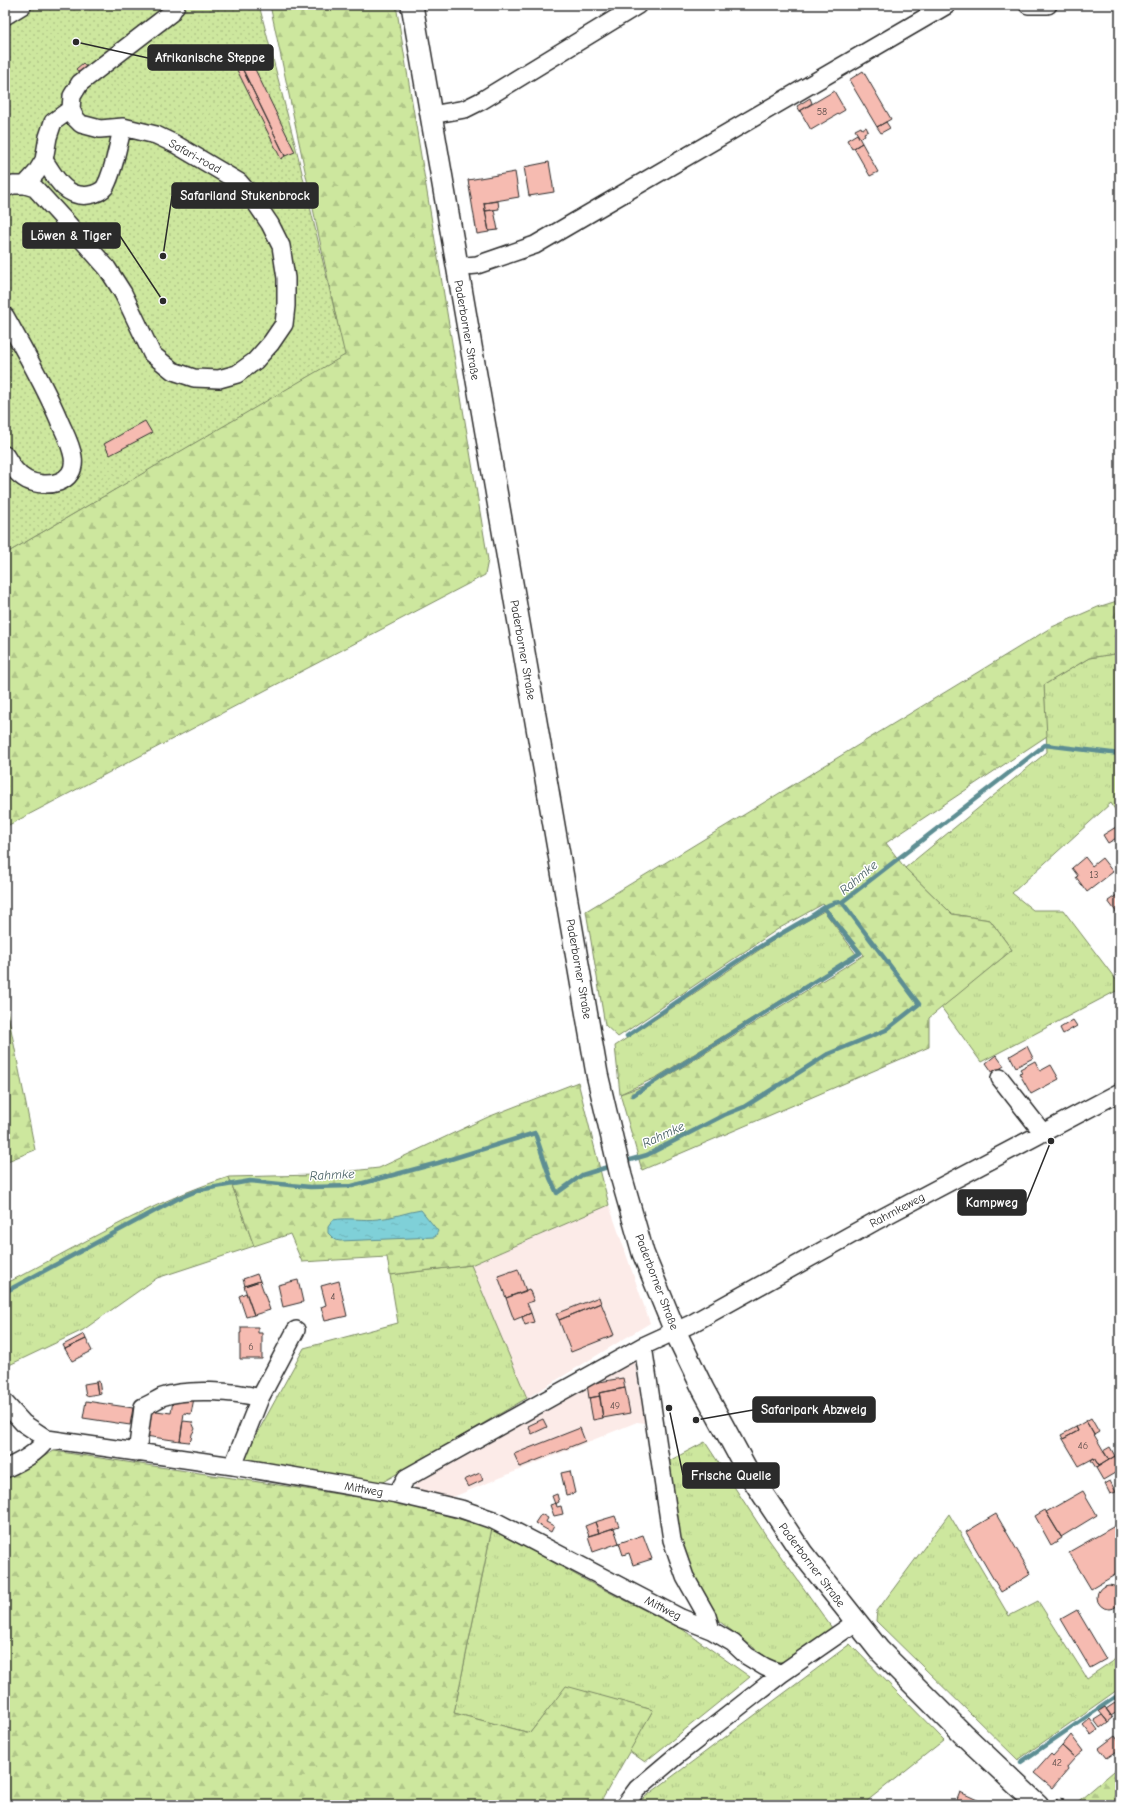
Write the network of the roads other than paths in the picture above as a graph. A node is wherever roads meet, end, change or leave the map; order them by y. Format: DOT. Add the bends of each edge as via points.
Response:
graph roads {
  1 [pos="23,5"];
  2 [pos="176,5"];
  3 [pos="412,5"];
  4 [pos="638,5"];
  5 [pos="947,5"];
  6 [pos="1028,5"];
  7 [pos="1048,5"];
  8 [pos="5,16"];
  9 [pos="72,109"];
  10 [pos="431,115"];
  11 [pos="123,127"];
  12 [pos="44,160"];
  13 [pos="25,185"];
  14 [pos="5,188"];
  15 [pos="456,267"];
  16 [pos="5,316"];
  17 [pos="5,455"];
  18 [pos="1000,1078"];
  19 [pos="1120,1092"];
  20 [pos="1043,1133"];
  21 [pos="296,1330"];
  22 [pos="675,1331"];
  23 [pos="643,1346"];
  24 [pos="260,1398"];
  25 [pos="5,1403"];
  26 [pos="47,1439"];
  27 [pos="137,1453"];
  28 [pos="233,1466"];
  29 [pos="5,1469"];
  30 [pos="397,1494"];
  31 [pos="856,1622"];
  32 [pos="711,1630"];
  33 [pos="781,1674"];
  34 [pos="1044,1804"];
  35 [pos="625,1805"];
  1 -- 8 [label="street"];
  2 -- 9 [label="street" via="171,13 80,83 72,96"];
  3 -- 10 [label="main road, Paderborner Straße"];
  4 -- 10 [label="street" via="465,110"];
  5 -- 15 [label="street" via="536,245 477,265"];
  6 -- 7 [label="street"];
  9 -- 11 [label="street, Safari-road" via="75,118 81,124 100,129"];
  9 -- 12 [label="street" via="53,122"];
  10 -- 15 [label="main road, Paderborner Straße"];
  11 -- 12 [label="street" via="104,188 96,194 80,197 70,192 61,186"];
  11 -- 13 [label="street, Safari-road" via="162,138 239,182 252,196 281,246 286,278 284,324 255,361 237,374 219,379 194,378 173,371 152,354 123,293 107,268 35,188"];
  12 -- 13 [label="street"];
  13 -- 14 [label="street"];
  15 -- 22 [label="main road, Paderborner Straße" via="597,1074 643,1252"];
  16 -- 17 [label="street" via="47,391 68,439 73,457 73,470 58,483 45,485 27,480 13,470"];
  18 -- 20 [label="street"];
  19 -- 20 [label="street, Rahmkeweg"];
  20 -- 22 [label="street, Rahmkeweg"];
  21 -- 24 [label="street"];
  22 -- 23 [label="street"];
  22 -- 31 [label="main road, Paderborner Straße" via="748,1472 802,1553"];
  23 -- 30 [label="street" via="406,1478"];
  23 -- 32 [label="street, Mittweg" via="672,1540 685,1577 707,1616"];
  24 -- 27 [label="street" via="245,1394 196,1392 163,1397 143,1407"];
  24 -- 28 [label="street"];
  25 -- 26 [label="street, Mittweg" via="23,1423"];
  26 -- 27 [label="street, Mittweg"];
  26 -- 29 [label="street" via="40,1449 29,1457"];
  27 -- 28 [label="street, Mittweg"];
  28 -- 30 [label="street, Mittweg"];
  30 -- 32 [label="street, Mittweg" via="461,1509 493,1520 681,1618"];
  31 -- 33 [label="street"];
  31 -- 34 [label="main road, Paderborner Straße" via="906,1678"];
  32 -- 33 [label="street, Mittweg" via="765,1667"];
  33 -- 35 [label="street" via="676,1756 637,1789"];
}
